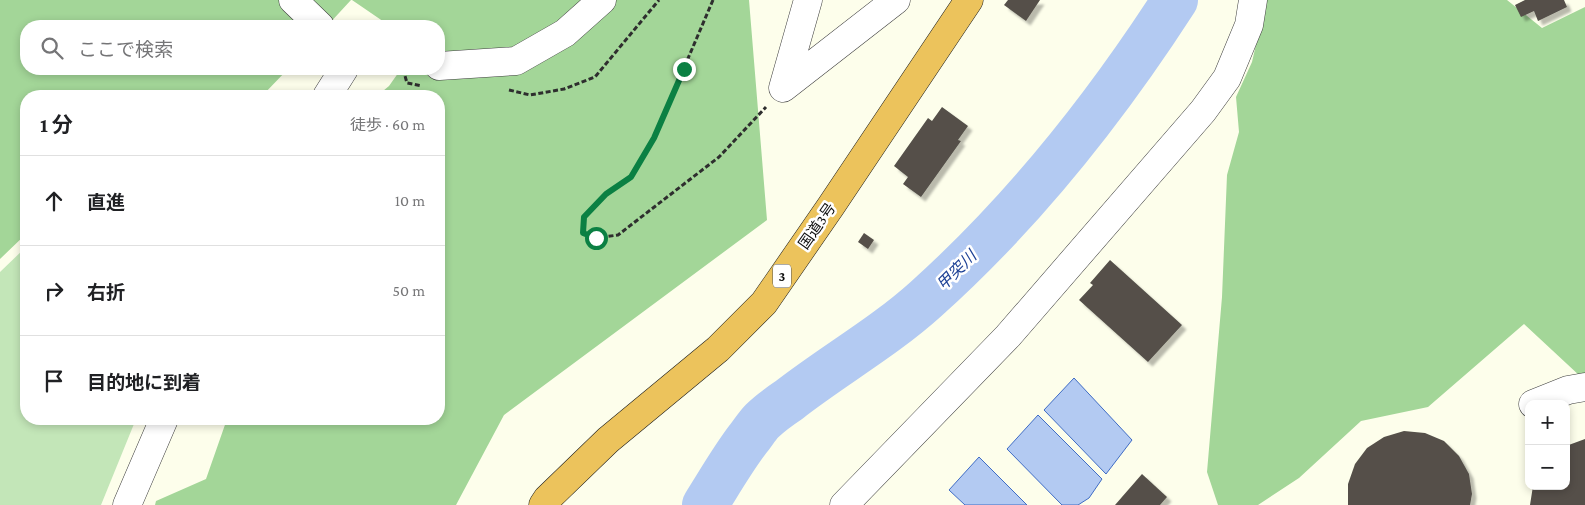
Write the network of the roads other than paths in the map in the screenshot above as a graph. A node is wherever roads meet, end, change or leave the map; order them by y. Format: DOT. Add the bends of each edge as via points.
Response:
graph roads {
  1 [pos="293,0"];
  2 [pos="602,0"];
  3 [pos="808,0"];
  4 [pos="896,0"];
  5 [pos="969,0"];
  6 [pos="1252,0"];
  7 [pos="314,20"];
  8 [pos="445,66"];
  9 [pos="340,75"];
  10 [pos="332,90"];
  11 [pos="1585,387"];
  12 [pos="1542,400"];
  13 [pos="161,425"];
  14 [pos="127,505"];
  15 [pos="543,505"];
  16 [pos="844,505"];
  1 -- 7 [label="street"];
  2 -- 8 [label="street" via="565,33 516,61"];
  3 -- 4 [label="street" via="783,88"];
  5 -- 15 [label="highway, 国道3号 / 3" via="764,303 718,349 608,440"];
  6 -- 16 [label="street" via="1249,24 1227,78 1203,112 1008,336"];
  9 -- 10 [label="street"];
  11 -- 12 [label="street"];
  13 -- 14 [label="street"];
}
